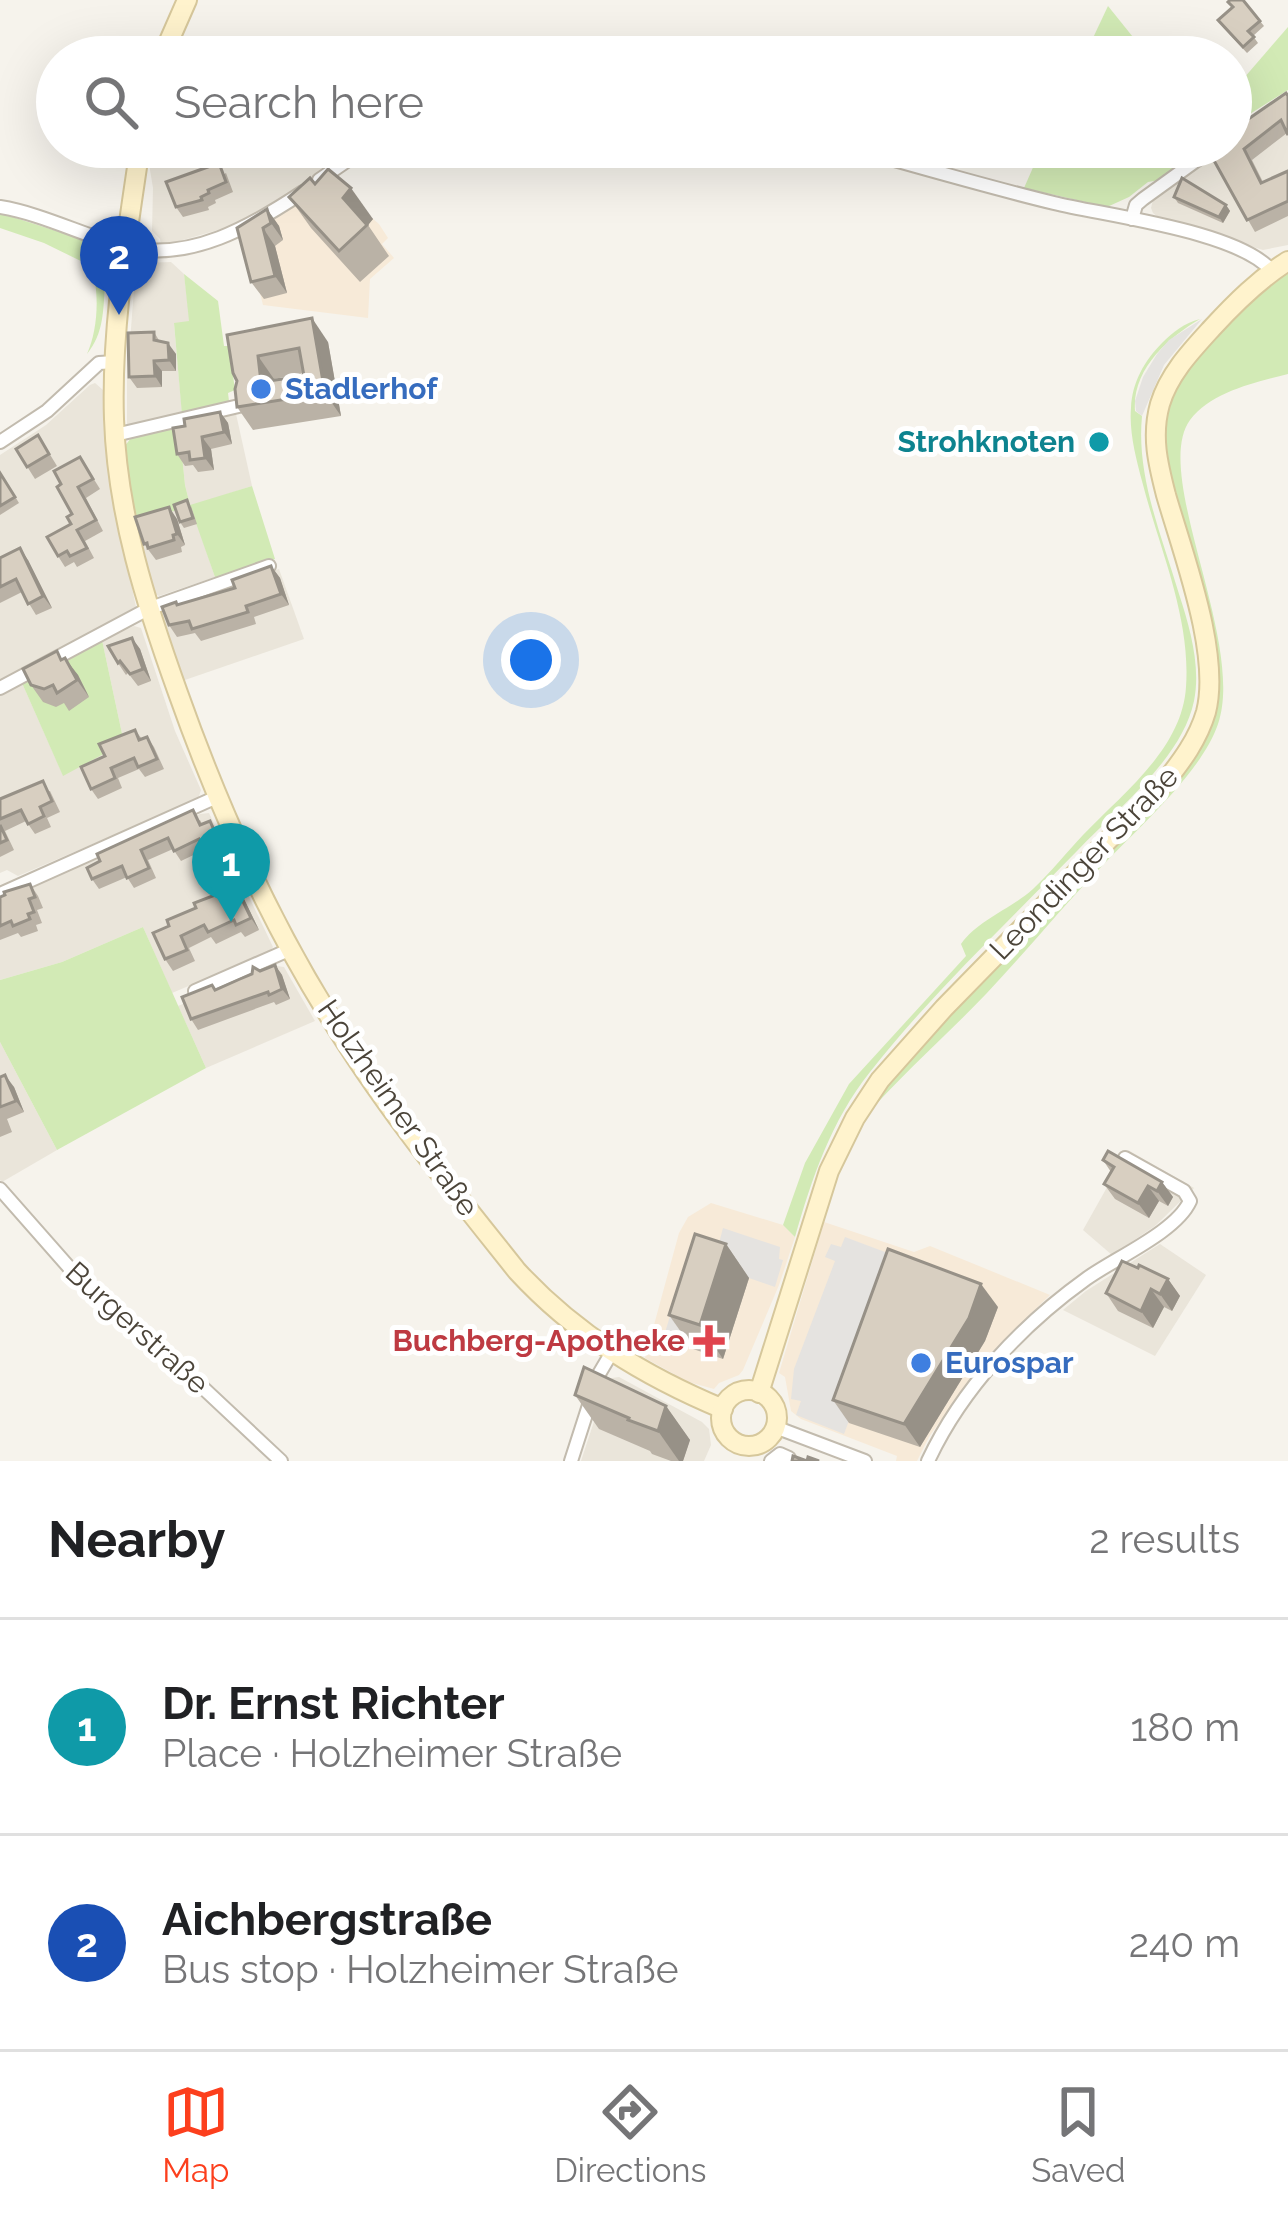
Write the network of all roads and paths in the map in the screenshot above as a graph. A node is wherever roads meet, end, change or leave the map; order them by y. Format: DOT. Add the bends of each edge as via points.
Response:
graph roads {
  1 [pos="187,0"];
  2 [pos="171,36"];
  3 [pos="137,168"];
  4 [pos="337,168"];
  5 [pos="926,168"];
  6 [pos="1186,168"];
  7 [pos="0,207"];
  8 [pos="1132,219"];
  9 [pos="127,247"];
  10 [pos="1280,266"];
  11 [pos="115,362"];
  12 [pos="244,405"];
  13 [pos="115,434"];
  14 [pos="0,442"];
  15 [pos="269,566"];
  16 [pos="148,609"];
  17 [pos="0,688"];
  18 [pos="219,796"];
  19 [pos="0,894"];
  20 [pos="291,949"];
  21 [pos="195,991"];
  22 [pos="1125,1158"];
  23 [pos="0,1189"];
  24 [pos="612,1352"];
  25 [pos="759,1393"];
  26 [pos="723,1409"];
  27 [pos="776,1427"];
  28 [pos="736,1453"];
  29 [pos="281,1461"];
  30 [pos="571,1461"];
  31 [pos="771,1461"];
  32 [pos="790,1461"];
  33 [pos="865,1461"];
  34 [pos="928,1461"];
  1 -- 2 [label="street"];
  3 -- 9 [label="street, Holzheimer Straße"];
  4 -- 9 [label="street" via="239,230 178,249"];
  5 -- 8 [label="street"];
  6 -- 8 [label="street" via="1142,199"];
  7 -- 9 [label="street"];
  8 -- 10 [label="street"];
  9 -- 11 [label="street, Holzheimer Straße"];
  10 -- 25 [label="street, Leondinger Straße" via="1188,355 1157,414 1158,464 1209,661 1202,725 1164,783 880,1080 830,1171"];
  11 -- 13 [label="street, Holzheimer Straße"];
  11 -- 14 [label="street" via="99,363"];
  12 -- 13 [label="street"];
  13 -- 16 [label="street, Holzheimer Straße"];
  15 -- 16 [label="street"];
  16 -- 17 [label="street"];
  16 -- 18 [label="street, Holzheimer Straße"];
  18 -- 19 [label="street"];
  18 -- 20 [label="street, Holzheimer Straße"];
  20 -- 21 [label="street"];
  20 -- 24 [label="street, Holzheimer Straße" via="371,1080 504,1255"];
  22 -- 34 [label="street" via="1184,1191 1188,1208 1019,1336 963,1401"];
  23 -- 29 [label="street, Burgerstraße" via="74,1273"];
  24 -- 26 [label="street, Holzheimer Straße"];
  24 -- 30 [label="street"];
  25 -- 26 [label="street" via="736,1394"];
  25 -- 27 [label="street" via="775,1408"];
  26 -- 28 [label="street"];
  27 -- 28 [label="street"];
  27 -- 33 [label="street"];
  31 -- 32 [label="street" via="780,1454"];
}
